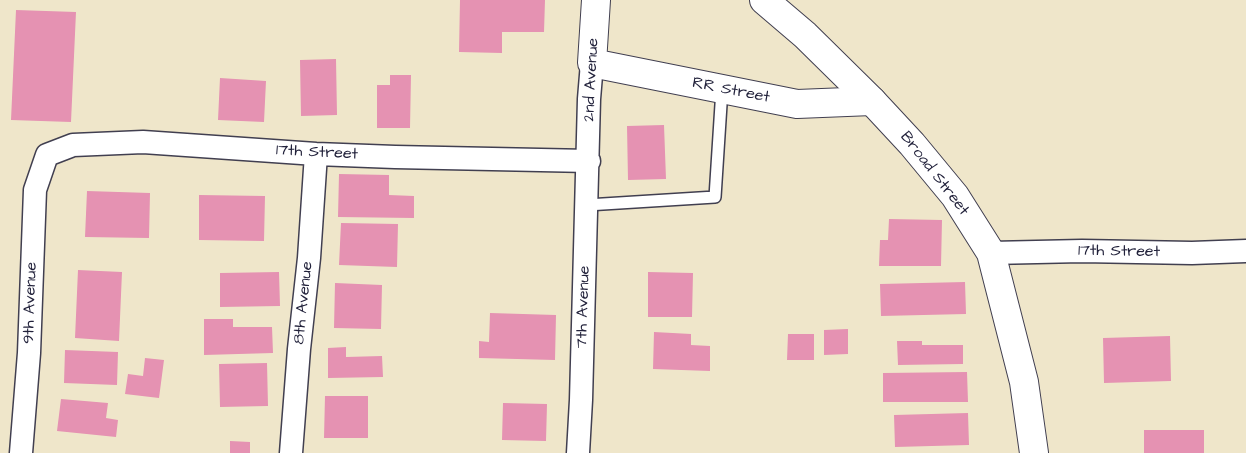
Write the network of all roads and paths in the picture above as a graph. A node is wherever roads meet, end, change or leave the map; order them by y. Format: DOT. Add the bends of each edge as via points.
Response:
graph roads {
  1 [pos="596,0"];
  2 [pos="764,0"];
  3 [pos="592,63"];
  4 [pos="722,89"];
  5 [pos="872,100"];
  6 [pos="316,154"];
  7 [pos="47,155"];
  8 [pos="589,161"];
  9 [pos="587,206"];
  10 [pos="1246,251"];
  11 [pos="991,253"];
  12 [pos="21,453"];
  13 [pos="291,453"];
  14 [pos="578,453"];
  15 [pos="1034,453"];
  1 -- 3 [label="main road, 2nd Avenue"];
  2 -- 5 [label="main road, Broad Street"];
  3 -- 4 [label="main road, RR Street"];
  3 -- 8 [label="street, 2nd Avenue"];
  4 -- 5 [label="main road, RR Street" via="797,104"];
  4 -- 9 [label="lane" via="715,197"];
  5 -- 11 [label="main road, Broad Street" via="955,196"];
  6 -- 7 [label="street, 17th Street" via="143,142 72,145"];
  6 -- 8 [label="street, 17th Street"];
  6 -- 13 [label="street, 8th Avenue" via="310,258"];
  7 -- 12 [label="street, 9th Avenue" via="36,190"];
  8 -- 9 [label="street, 7th Avenue"];
  9 -- 14 [label="street, 7th Avenue"];
  10 -- 11 [label="street, 17th Street"];
  11 -- 15 [label="main road, Broad Street" via="1024,382"];
}
